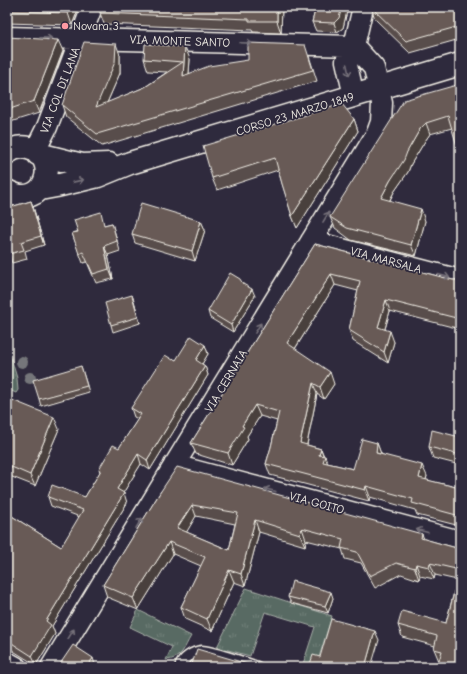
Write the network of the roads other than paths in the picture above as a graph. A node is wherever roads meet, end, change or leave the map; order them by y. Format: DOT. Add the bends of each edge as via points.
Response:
graph roads {
  1 [pos="92,7"];
  2 [pos="363,7"];
  3 [pos="7,37"];
  4 [pos="80,38"];
  5 [pos="354,46"];
  6 [pos="460,64"];
  7 [pos="379,88"];
  8 [pos="354,96"];
  9 [pos="22,149"];
  10 [pos="130,163"];
  11 [pos="40,189"];
  12 [pos="9,195"];
  13 [pos="311,241"];
  14 [pos="460,280"];
  15 [pos="174,465"];
  16 [pos="460,541"];
  17 [pos="7,662"];
  18 [pos="16,667"];
  19 [pos="51,667"];
  20 [pos="180,667"];
  21 [pos="257,667"];
  1 -- 4 [label="street, VIA COL DI LANA"];
  2 -- 5 [label="street"];
  3 -- 4 [label="street, VIA MONTE SANTO, one-way"];
  4 -- 5 [label="street, VIA MONTE SANTO, one-way"];
  4 -- 9 [label="street, VIA COL DI LANA" via="47,127"];
  5 -- 7 [label="street, VIA CERNAIA" via="374,68"];
  5 -- 8 [label="street, one-way" via="346,60"];
  6 -- 7 [label="street, CORSO 23 MARZO 1849"];
  7 -- 8 [label="street, CORSO 23 MARZO 1849"];
  13 -- 7 [label="street, VIA CERNAIA, one-way" via="377,133 381,122 382,103"];
  8 -- 10 [label="street, CORSO 23 MARZO 1849"];
  9 -- 10 [label="street, CORSO 23 MARZO 1849" via="82,165"];
  9 -- 11 [label="street" via="42,157 46,165 45,182"];
  11 -- 10 [label="street, CORSO 23 MARZO 1849, one-way" via="98,176"];
  11 -- 12 [label="street, CORSO 23 MARZO 1849" via="28,196"];
  13 -- 14 [label="street, VIA MARSALA, one-way"];
  15 -- 13 [label="street, VIA CERNAIA, one-way"];
  16 -- 15 [label="street, VIA GOITO, one-way"];
  19 -- 15 [label="street, VIA CERNAIA, one-way"];
  17 -- 18 [label="street"];
  20 -- 21 [label="lane" via="188,656 203,650"];
}
